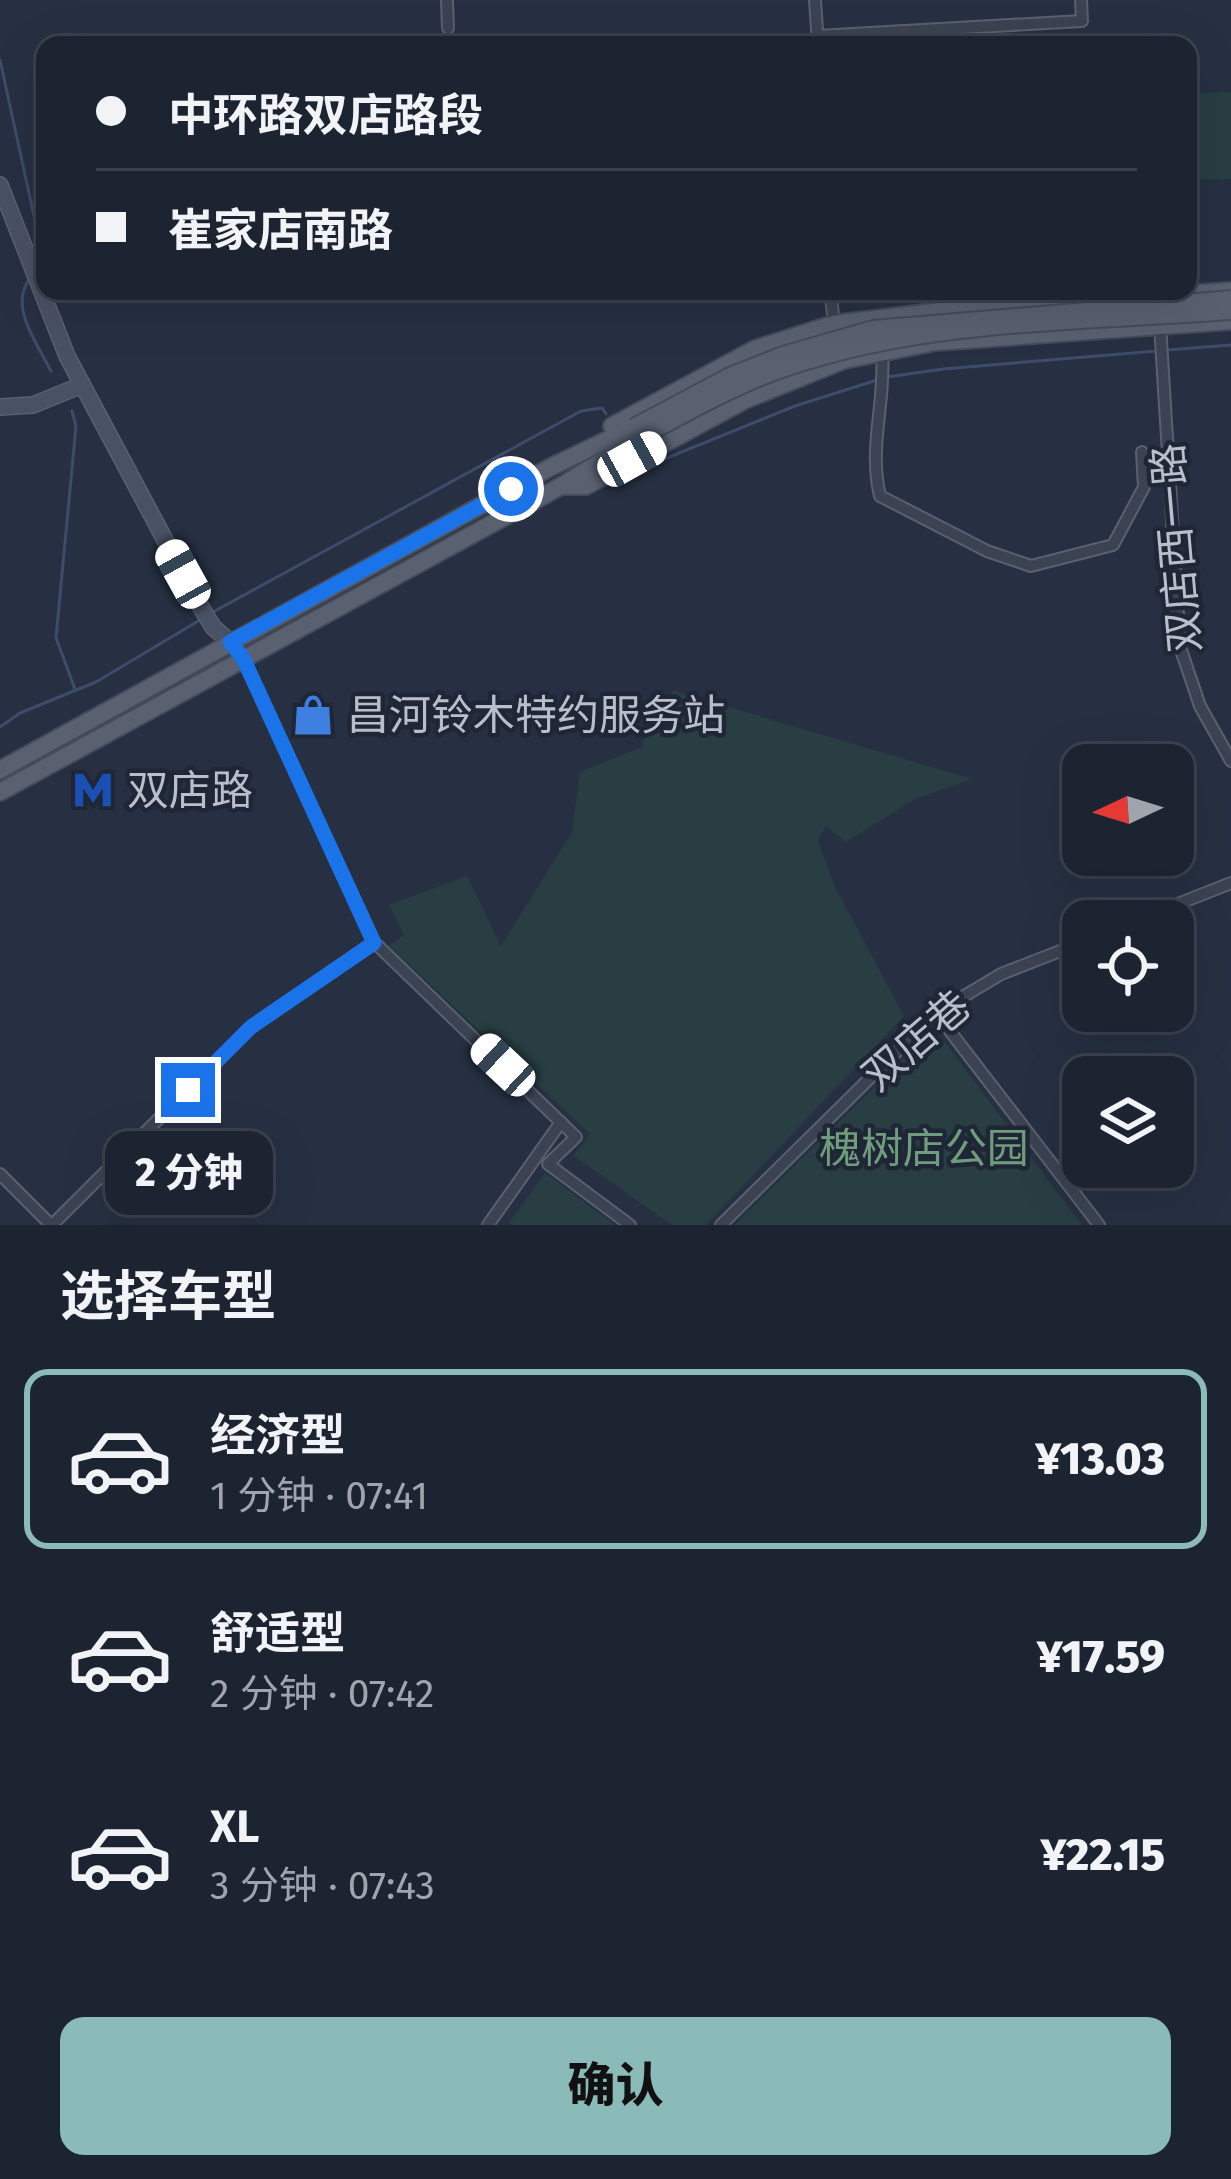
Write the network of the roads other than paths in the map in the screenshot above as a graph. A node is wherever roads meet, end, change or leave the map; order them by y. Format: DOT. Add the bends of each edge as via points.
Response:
graph roads {
  1 [pos="447,0"];
  2 [pos="815,0"];
  3 [pos="1081,0"];
  4 [pos="448,28"];
  5 [pos="818,36"];
  6 [pos="874,36"];
  7 [pos="0,184"];
  8 [pos="36,276"];
  9 [pos="1231,295"];
  10 [pos="1197,297"];
  11 [pos="1197,298"];
  12 [pos="45,300"];
  13 [pos="831,300"];
  14 [pos="1137,300"];
  15 [pos="1174,300"];
  16 [pos="1231,311"];
  17 [pos="1231,321"];
  18 [pos="833,324"];
  19 [pos="1161,333"];
  20 [pos="882,351"];
  21 [pos="844,360"];
  22 [pos="82,385"];
  23 [pos="0,407"];
  24 [pos="638,432"];
  25 [pos="1142,452"];
  26 [pos="551,467"];
  27 [pos="560,486"];
  28 [pos="230,642"];
  29 [pos="243,658"];
  30 [pos="1231,761"];
  31 [pos="0,770"];
  32 [pos="0,792"];
  33 [pos="1231,883"];
  34 [pos="1188,900"];
  35 [pos="374,943"];
  36 [pos="1062,950"];
  37 [pos="936,1013"];
  38 [pos="562,1122"];
  39 [pos="0,1174"];
  40 [pos="52,1225"];
  41 [pos="488,1225"];
  42 [pos="630,1225"];
  43 [pos="721,1225"];
  44 [pos="1099,1225"];
  1 -- 4 [label="street"];
  2 -- 5 [label="street"];
  3 -- 6 [label="street" via="1082,21"];
  7 -- 8 [label="street"];
  9 -- 10 [label="main road"];
  9 -- 11 [label="main road, bridge"];
  12 -- 22 [label="street"];
  13 -- 18 [label="street"];
  14 -- 18 [label="main road"];
  15 -- 24 [label="main road, bridge" via="873,329 730,376"];
  16 -- 24 [label="main road, bridge" via="866,345 791,365"];
  17 -- 19 [label="main road"];
  18 -- 21 [label="street"];
  18 -- 26 [label="main road" via="755,350"];
  19 -- 20 [label="main road"];
  19 -- 30 [label="street, 双店西一路" via="1180,647"];
  20 -- 21 [label="main road"];
  20 -- 25 [label="street" via="872,464 880,496 987,550 1031,566 1113,545 1144,487"];
  21 -- 27 [label="main road" via="745,400 586,485"];
  22 -- 23 [label="street"];
  22 -- 28 [label="street" via="199,604"];
  24 -- 26 [label="main road"];
  24 -- 27 [label="main road"];
  26 -- 28 [label="main road"];
  27 -- 29 [label="main road"];
  28 -- 29 [label="street"];
  28 -- 31 [label="main road"];
  29 -- 32 [label="main road"];
  29 -- 35 [label="street"];
  33 -- 34 [label="street"];
  35 -- 38 [label="street"];
  35 -- 40 [label="street" via="251,1027"];
  36 -- 37 [label="street, 双店巷"];
  37 -- 43 [label="street, 双店巷"];
  37 -- 44 [label="street"];
  38 -- 41 [label="street"];
  38 -- 42 [label="street" via="576,1137 548,1164"];
  39 -- 40 [label="street"];
}
